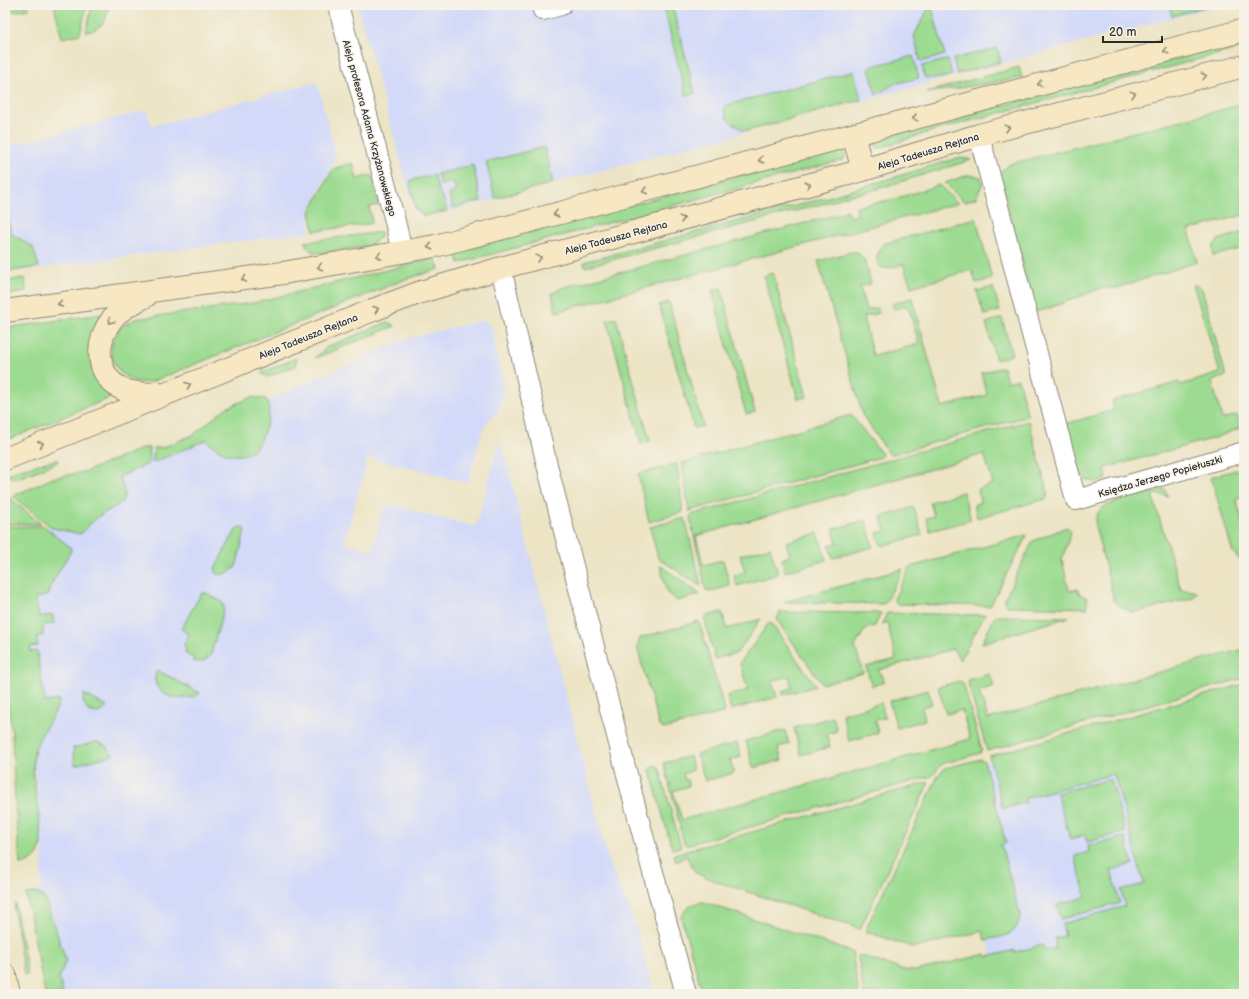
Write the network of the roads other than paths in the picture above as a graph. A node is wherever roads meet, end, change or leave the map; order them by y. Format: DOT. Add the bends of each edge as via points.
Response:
graph roads {
  1 [pos="338,5"];
  2 [pos="1244,30"];
  3 [pos="1244,66"];
  4 [pos="853,135"];
  5 [pos="979,135"];
  6 [pos="862,170"];
  7 [pos="402,252"];
  8 [pos="501,268"];
  9 [pos="154,291"];
  10 [pos="5,311"];
  11 [pos="163,394"];
  12 [pos="1244,452"];
  13 [pos="5,458"];
  14 [pos="5,975"];
  15 [pos="9,994"];
  16 [pos="686,994"];
  1 -- 7 [label="street, Aleja profesora Adama Krzyżanowskiego"];
  2 -- 4 [label="main road, one-way"];
  5 -- 3 [label="main road, Aleja Tadeusza Rejtana, one-way"];
  4 -- 6 [label="main road"];
  4 -- 7 [label="main road, one-way" via="459,240"];
  5 -- 6 [label="main road, Aleja Tadeusza Rejtana"];
  5 -- 12 [label="street, Księdza Jerzego Popiełuszki" via="1076,500"];
  8 -- 6 [label="main road, Aleja Tadeusza Rejtana, one-way"];
  7 -- 9 [label="main road, one-way" via="283,274"];
  11 -- 8 [label="main road, Aleja Tadeusza Rejtana, one-way" via="421,292"];
  8 -- 16 [label="street" via="547,466"];
  9 -- 10 [label="main road, one-way"];
  9 -- 11 [label="main road, one-way" via="114,317 105,329 100,352 103,370 118,386 131,392"];
  13 -- 11 [label="main road, Aleja Tadeusza Rejtana, one-way"];
  14 -- 15 [label="main road"];
}
